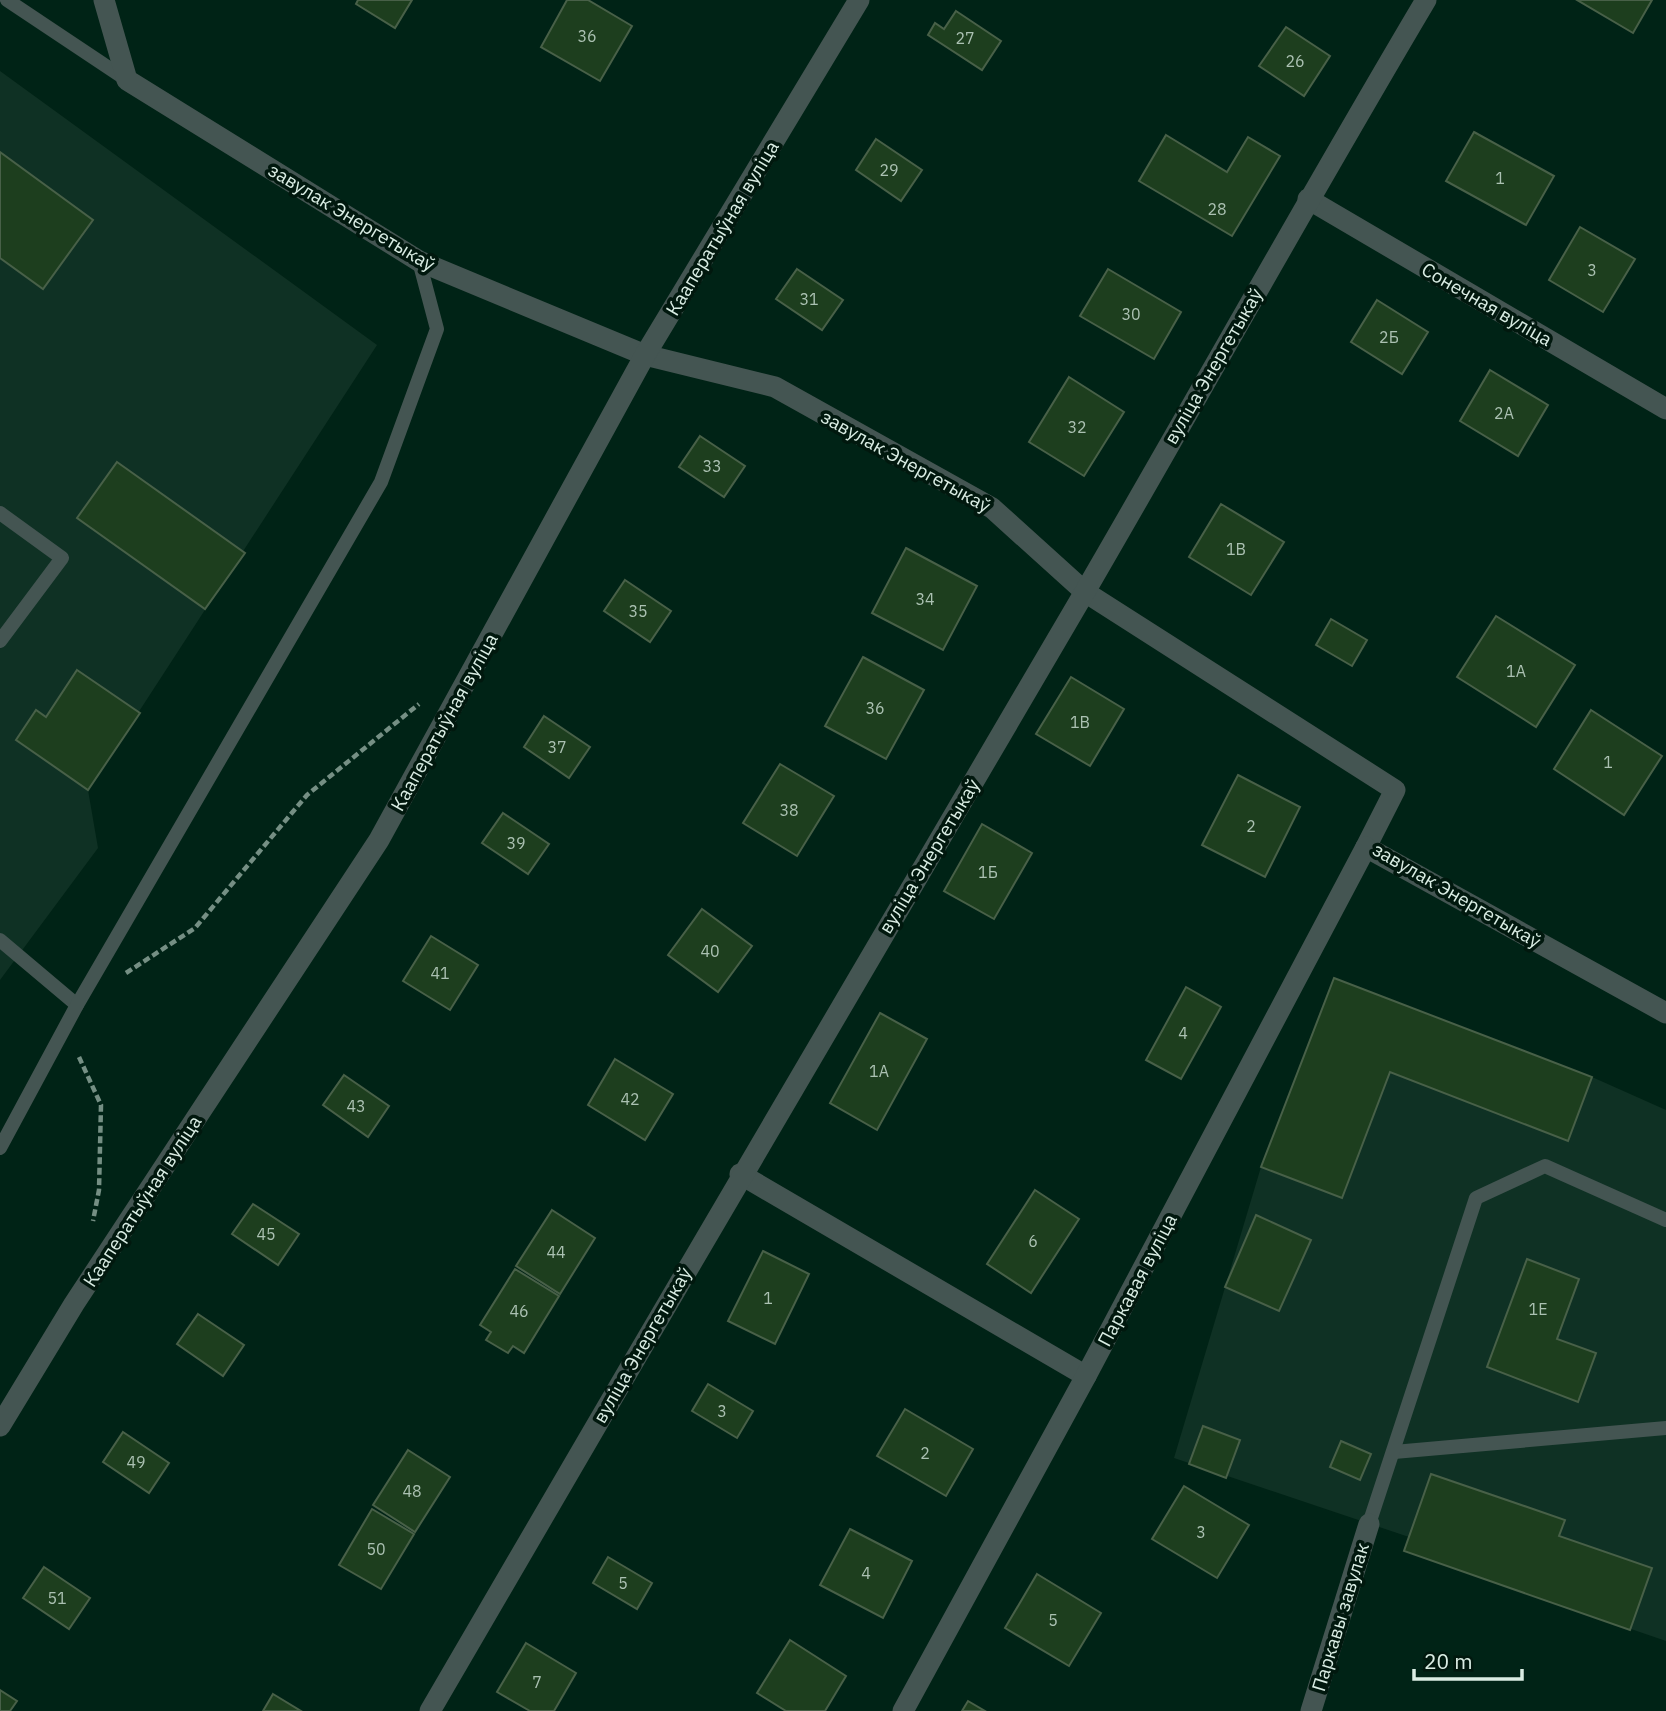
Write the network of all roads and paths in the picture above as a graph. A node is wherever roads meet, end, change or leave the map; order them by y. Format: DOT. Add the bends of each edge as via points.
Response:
graph roads {
  1 [pos="7,0"];
  2 [pos="104,0"];
  3 [pos="859,0"];
  4 [pos="1426,0"];
  5 [pos="127,80"];
  6 [pos="1308,199"];
  7 [pos="419,261"];
  8 [pos="645,355"];
  9 [pos="1666,409"];
  10 [pos="0,513"];
  11 [pos="1085,592"];
  12 [pos="0,641"];
  13 [pos="426,699"];
  14 [pos="1366,847"];
  15 [pos="0,940"];
  16 [pos="120,977"];
  17 [pos="77,1005"];
  18 [pos="1666,1013"];
  19 [pos="65,1027"];
  20 [pos="0,1148"];
  21 [pos="740,1174"];
  22 [pos="1666,1220"];
  23 [pos="91,1228"];
  24 [pos="1086,1376"];
  25 [pos="0,1426"];
  26 [pos="1666,1428"];
  27 [pos="1394,1452"];
  28 [pos="1369,1524"];
  29 [pos="430,1711"];
  30 [pos="903,1711"];
  31 [pos="1311,1711"];
  1 -- 5 [label="lane"];
  2 -- 5 [label="street"];
  3 -- 8 [label="street, Кааператыўная вуліца"];
  4 -- 6 [label="street, вуліца Энергетыкаў"];
  5 -- 7 [label="street, завулак Энергетыкаў"];
  6 -- 9 [label="street, Сонечная вуліца"];
  6 -- 11 [label="street, вуліца Энергетыкаў"];
  7 -- 8 [label="street, завулак Энергетыкаў"];
  7 -- 17 [label="lane" via="437,329 382,482"];
  8 -- 11 [label="street, завулак Энергетыкаў" via="775,387 992,508"];
  8 -- 25 [label="street, Кааператыўная вуліца" via="379,840 74,1304"];
  10 -- 12 [label="lane" via="62,558"];
  11 -- 14 [label="street, завулак Энергетыкаў" via="1395,790"];
  11 -- 21 [label="street, вуліца Энергетыкаў"];
  13 -- 16 [label="path" via="307,795 195,928"];
  14 -- 18 [label="street, завулак Энергетыкаў"];
  14 -- 24 [label="street, Паркавая вуліца"];
  15 -- 17 [label="lane"];
  17 -- 19 [label="lane"];
  19 -- 20 [label="lane"];
  19 -- 23 [label="path" via="101,1105 99,1190"];
  21 -- 24 [label="street"];
  21 -- 29 [label="street, вуліца Энергетыкаў"];
  22 -- 27 [label="lane" via="1545,1166 1475,1198"];
  24 -- 30 [label="street, Паркавая вуліца"];
  26 -- 27 [label="lane"];
  27 -- 28 [label="lane"];
  28 -- 31 [label="street, Паркавы завулак"];
}
